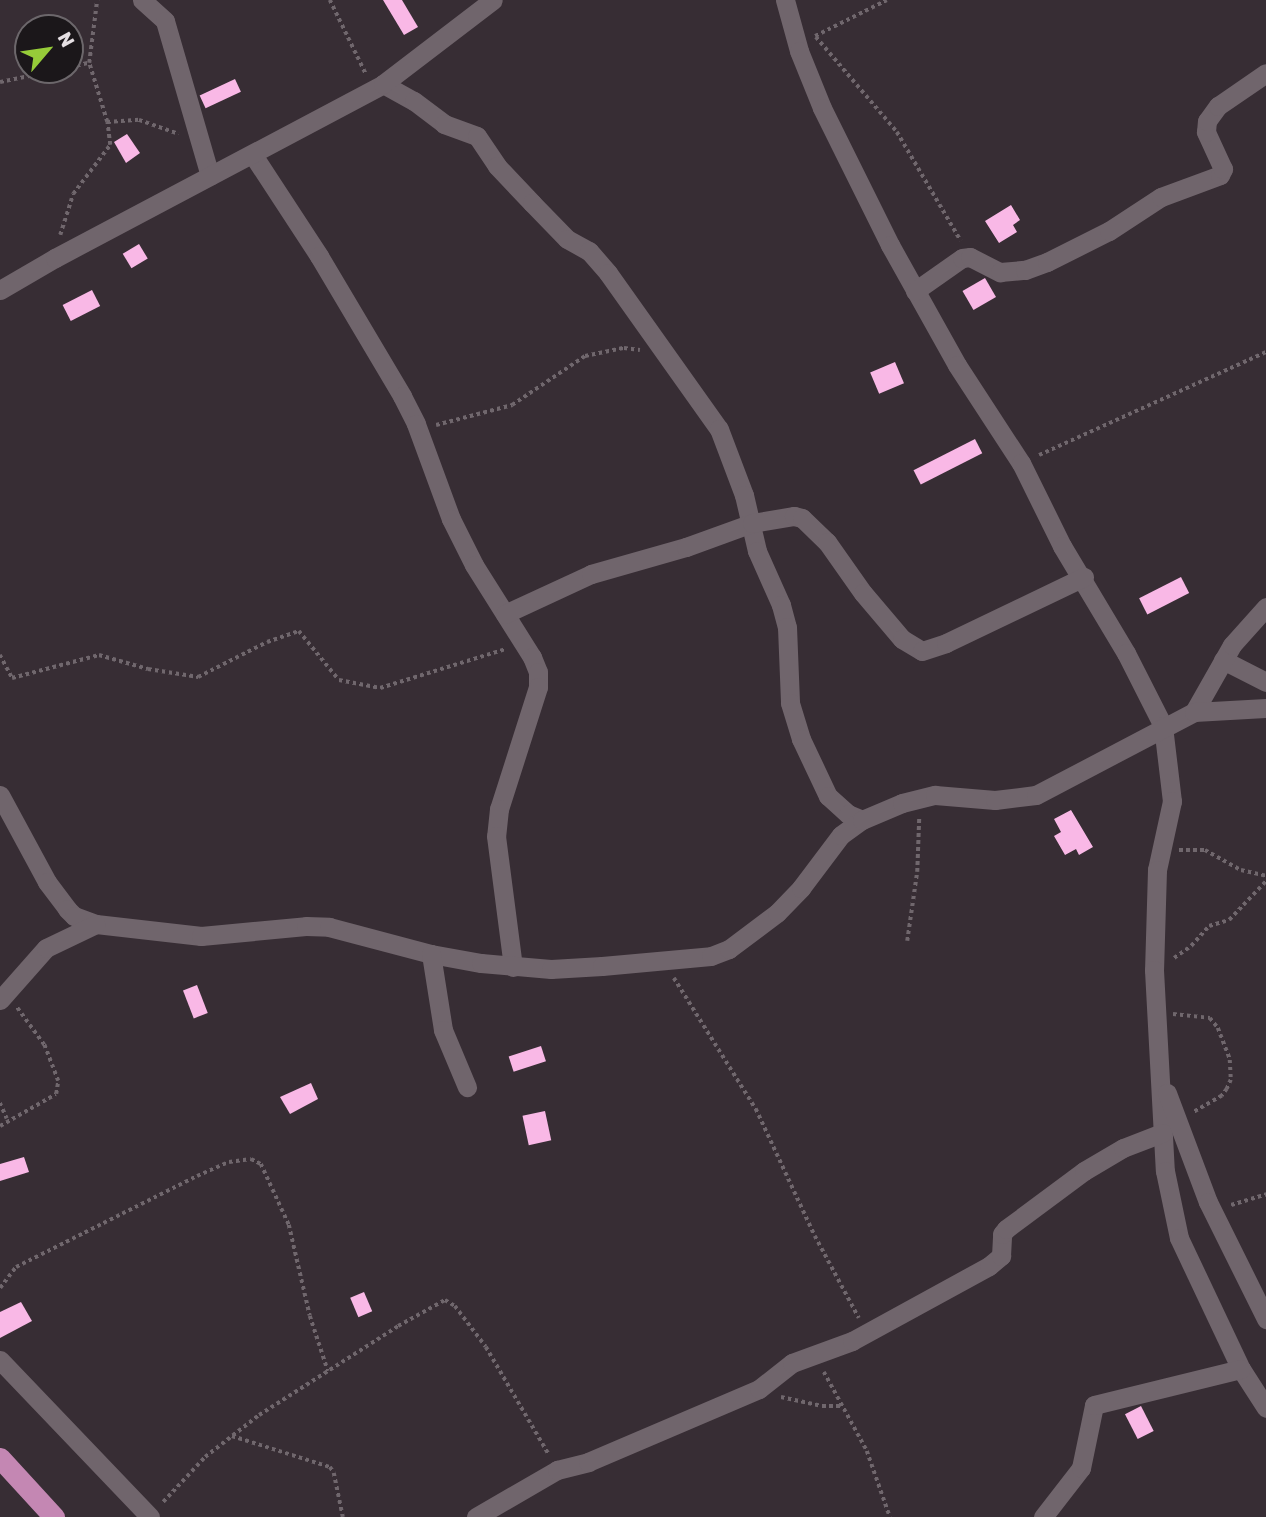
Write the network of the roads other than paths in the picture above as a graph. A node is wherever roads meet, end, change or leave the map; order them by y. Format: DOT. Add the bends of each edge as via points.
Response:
graph roads {
  1 [pos="142,0"];
  2 [pos="493,0"];
  3 [pos="785,0"];
  4 [pos="1266,73"];
  5 [pos="378,87"];
  6 [pos="253,155"];
  7 [pos="210,176"];
  8 [pos="0,290"];
  9 [pos="915,290"];
  10 [pos="752,523"];
  11 [pos="1084,578"];
  12 [pos="1266,607"];
  13 [pos="505,614"];
  14 [pos="1223,660"];
  15 [pos="1266,681"];
  16 [pos="1266,708"];
  17 [pos="1194,712"];
  18 [pos="1163,726"];
  19 [pos="0,795"];
  20 [pos="862,820"];
  21 [pos="96,924"];
  22 [pos="431,954"];
  23 [pos="513,967"];
  24 [pos="4,998"];
  25 [pos="467,1087"];
  26 [pos="1170,1127"];
  27 [pos="1266,1319"];
  28 [pos="0,1360"];
  29 [pos="1241,1369"];
  30 [pos="1266,1408"];
  31 [pos="0,1458"];
  32 [pos="54,1517"];
  33 [pos="150,1517"];
  34 [pos="476,1517"];
  35 [pos="1043,1517"];
  1 -- 7 [label="street" via="165,21"];
  2 -- 5 [label="street"];
  3 -- 9 [label="street" via="822,108"];
  4 -- 9 [label="street" via="1218,106 1207,121 1206,132 1223,169 1220,175 1161,197 1109,231 1025,270 1000,272 970,257"];
  5 -- 6 [label="street"];
  5 -- 10 [label="street" via="414,101 444,124 477,136 532,204 567,239 589,251 719,429"];
  6 -- 7 [label="street"];
  6 -- 13 [label="street" via="363,327 416,424 451,519"];
  7 -- 8 [label="street"];
  9 -- 11 [label="street" via="1021,463 1062,546"];
  10 -- 11 [label="street" via="802,518 827,542 902,639 922,651"];
  10 -- 13 [label="street" via="591,574"];
  10 -- 20 [label="street" via="757,551 787,627 790,703 800,739 828,796"];
  11 -- 18 [label="street"];
  12 -- 14 [label="street"];
  13 -- 23 [label="street" via="538,671 538,687 506,783 496,836"];
  14 -- 15 [label="street"];
  14 -- 17 [label="street"];
  16 -- 17 [label="street"];
  17 -- 18 [label="street"];
  18 -- 20 [label="street" via="1036,795 995,800 934,795"];
  18 -- 26 [label="street" via="1172,801 1157,870 1154,970 1161,1076"];
  19 -- 21 [label="street" via="47,882 67,909"];
  20 -- 23 [label="street" via="841,835 802,888 762,927 729,949 711,956 663,961"];
  21 -- 22 [label="street" via="201,936 329,927"];
  21 -- 24 [label="street" via="46,948"];
  22 -- 23 [label="street"];
  22 -- 25 [label="street" via="443,1030"];
  26 -- 27 [label="street"];
  26 -- 29 [label="street" via="1165,1171 1179,1238"];
  26 -- 34 [label="street" via="1084,1171 1006,1228 1001,1256 989,1266 852,1341 792,1363 760,1389 587,1462 557,1470"];
  28 -- 33 [label="street"];
  29 -- 30 [label="street"];
  29 -- 35 [label="street" via="1094,1405 1081,1468"];
  31 -- 32 [label="highway"];
}
